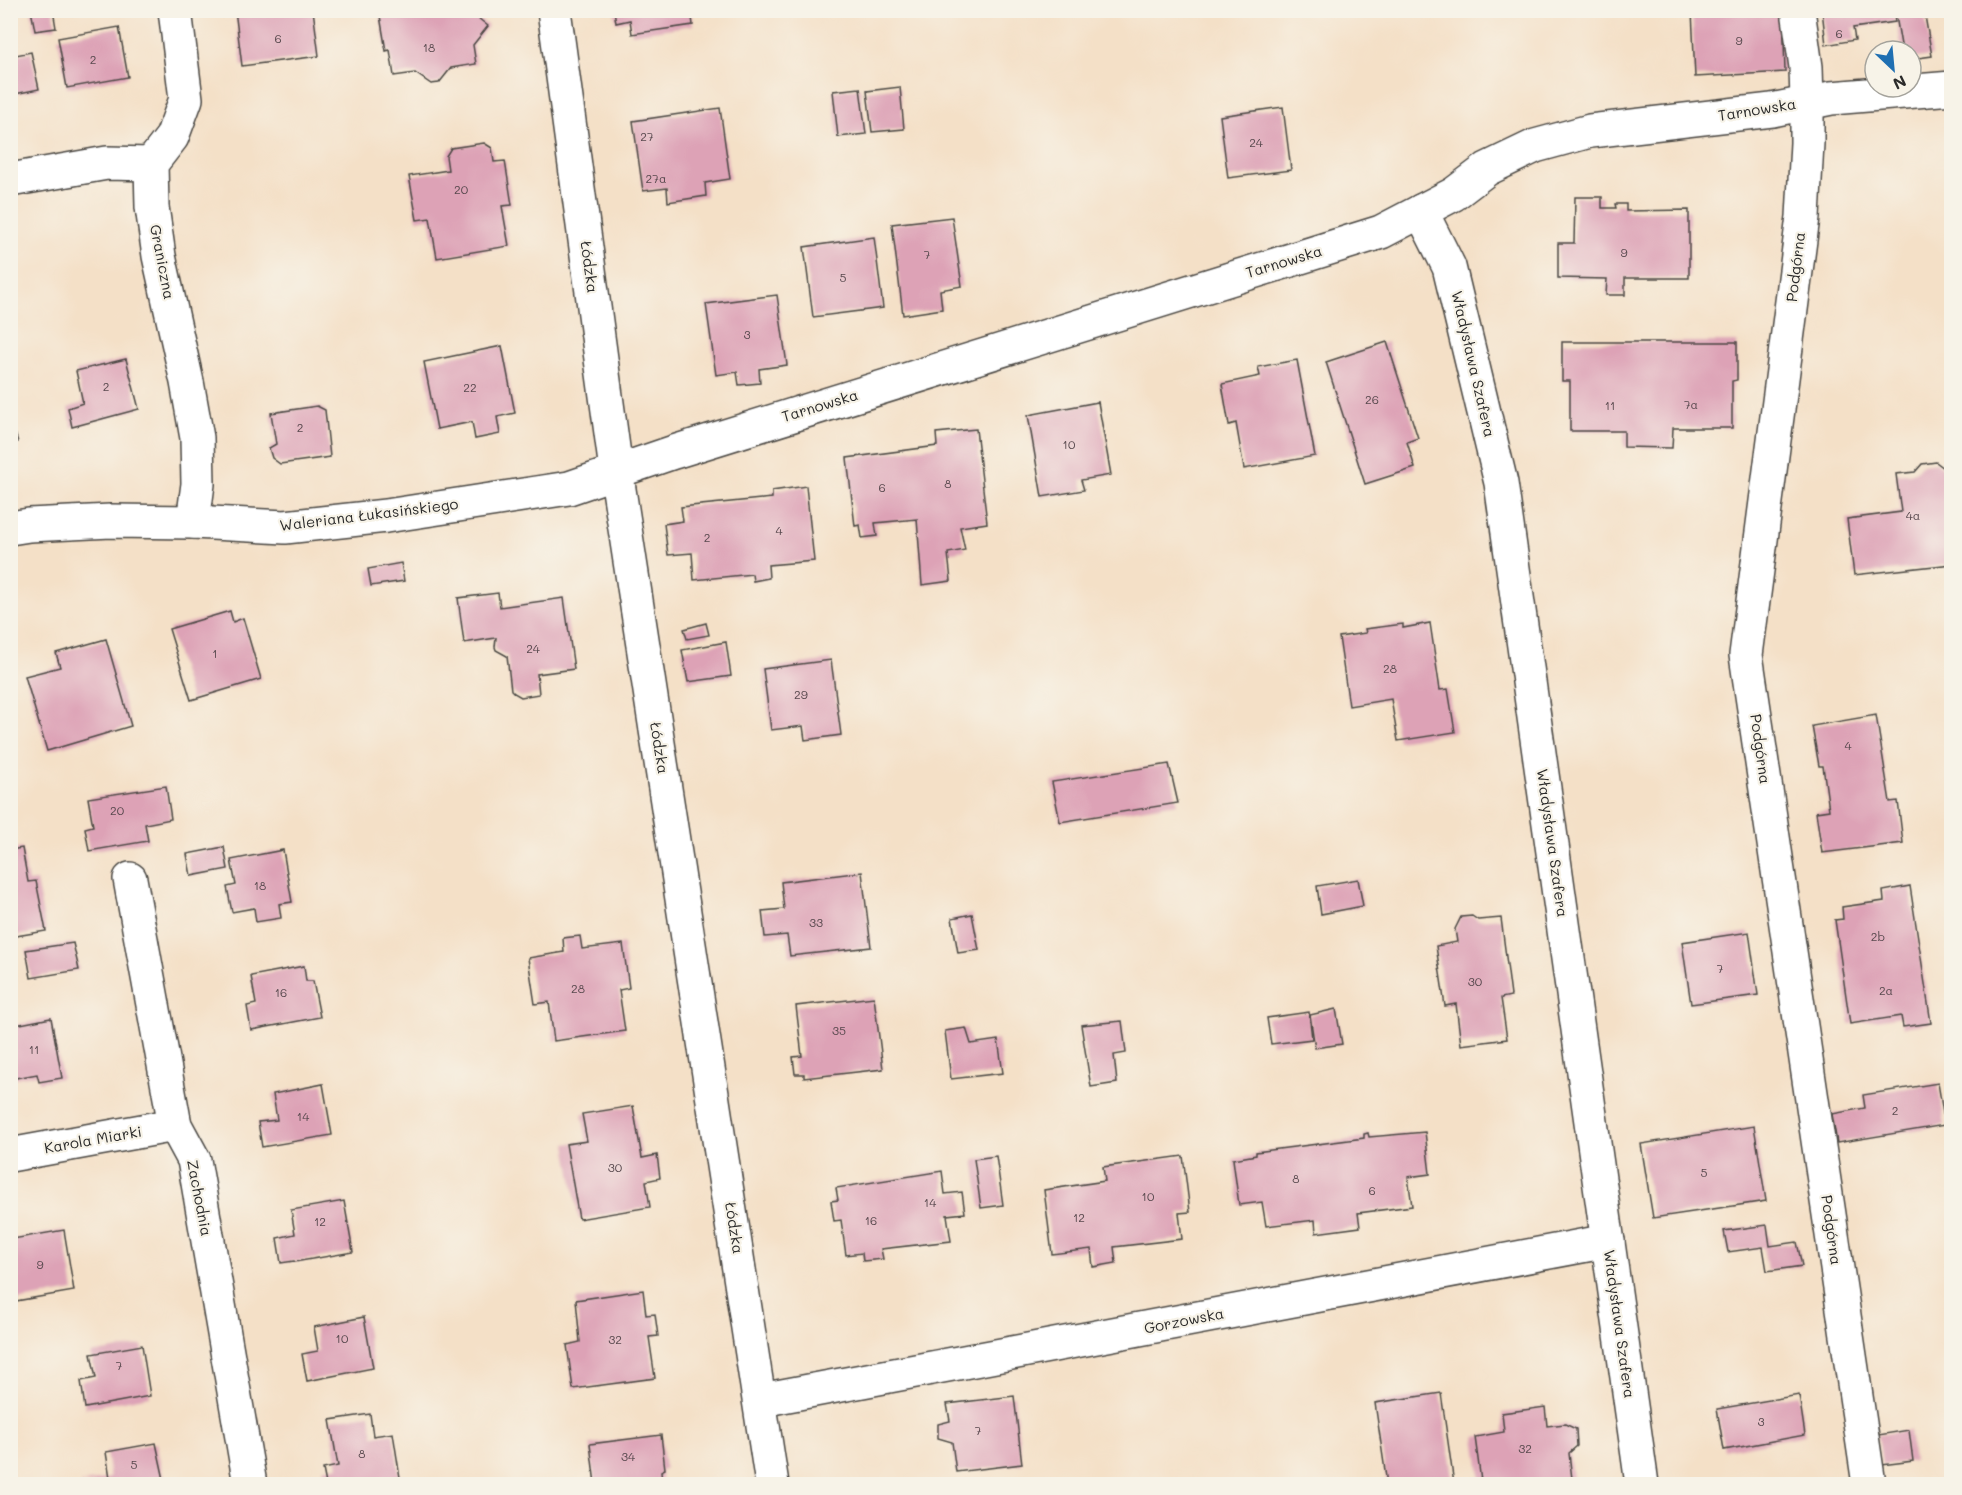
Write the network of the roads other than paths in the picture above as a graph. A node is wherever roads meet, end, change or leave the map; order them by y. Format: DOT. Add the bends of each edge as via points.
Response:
graph roads {
  1 [pos="175,10"];
  2 [pos="554,10"];
  3 [pos="1798,10"];
  4 [pos="1952,88"];
  5 [pos="1807,102"];
  6 [pos="151,164"];
  7 [pos="10,180"];
  8 [pos="1421,212"];
  9 [pos="616,470"];
  10 [pos="193,522"];
  11 [pos="10,528"];
  12 [pos="130,879"];
  13 [pos="175,1125"];
  14 [pos="10,1155"];
  15 [pos="1608,1241"];
  16 [pos="761,1400"];
  17 [pos="250,1485"];
  18 [pos="772,1485"];
  19 [pos="1642,1485"];
  20 [pos="1869,1485"];
  1 -- 6 [label="street" via="186,99 172,137"];
  2 -- 9 [label="street, Łódzka"];
  3 -- 5 [label="street, Podgórna"];
  4 -- 5 [label="street, Tarnowska"];
  5 -- 8 [label="street, Tarnowska" via="1772,110 1590,131 1535,146 1486,169 1454,194"];
  5 -- 20 [label="street, Podgórna" via="1803,217 1746,655"];
  6 -- 7 [label="street" via="107,164"];
  6 -- 10 [label="street, Graniczna" via="159,255 197,438 198,484"];
  8 -- 9 [label="street, Tarnowska" via="1381,232"];
  8 -- 15 [label="street, Władysława Szafera" via="1449,267 1501,483"];
  9 -- 10 [label="street, Waleriana Łukasińskiego" via="569,488 386,516 285,527"];
  9 -- 16 [label="street, Łódzka"];
  10 -- 11 [label="street, Waleriana Łukasińskiego" via="111,520"];
  12 -- 13 [label="street, Zachodnia"];
  13 -- 14 [label="street, Karola Miarki"];
  13 -- 17 [label="street, Zachodnia" via="194,1160"];
  15 -- 16 [label="street, Gorzowska"];
  15 -- 19 [label="street, Władysława Szafera"];
  16 -- 18 [label="street, Łódzka"];
}
